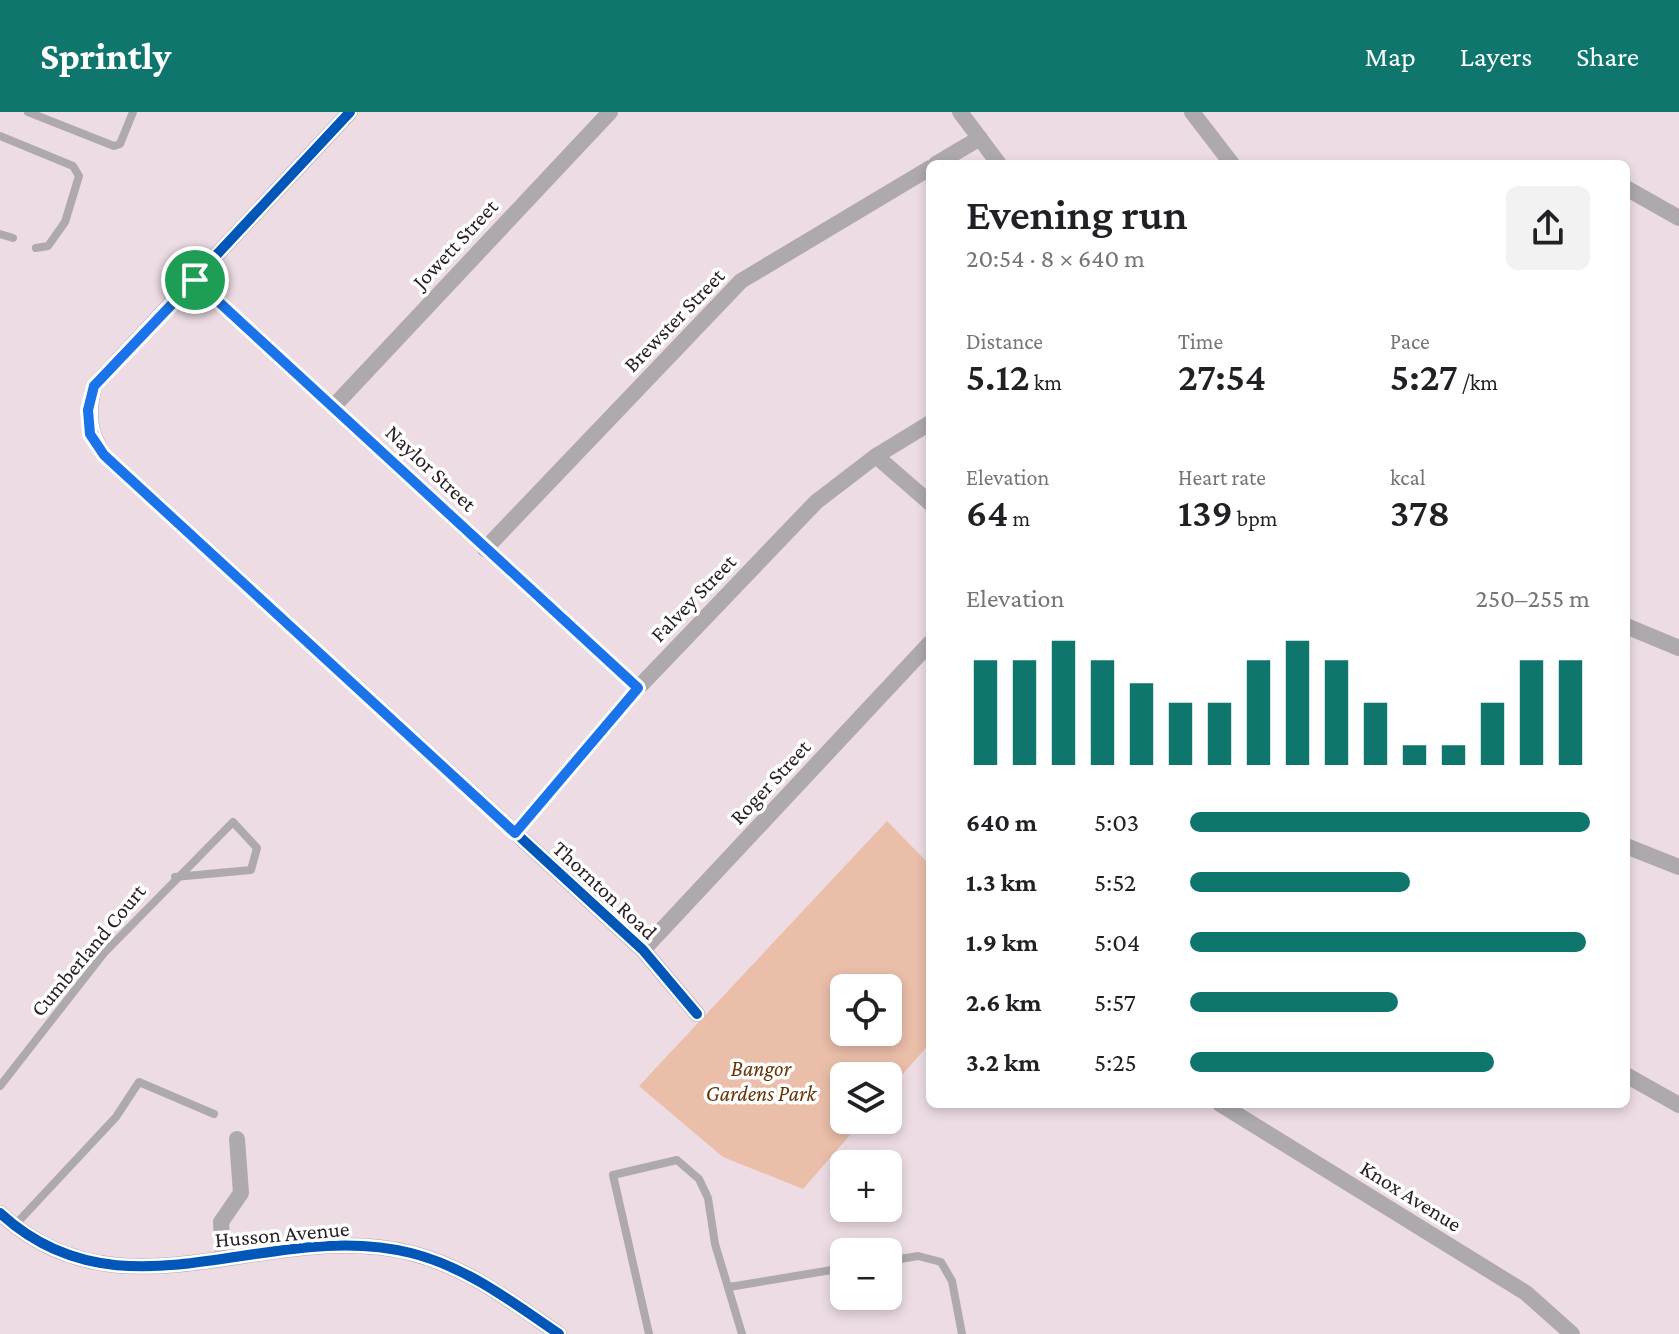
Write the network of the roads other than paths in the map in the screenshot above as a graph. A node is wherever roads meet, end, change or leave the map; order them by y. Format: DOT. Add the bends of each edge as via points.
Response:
graph roads {
  1 [pos="28,112"];
  2 [pos="133,112"];
  3 [pos="350,112"];
  4 [pos="610,112"];
  5 [pos="960,112"];
  6 [pos="1192,112"];
  7 [pos="0,136"];
  8 [pos="980,138"];
  9 [pos="943,160"];
  10 [pos="996,160"];
  11 [pos="1229,160"];
  12 [pos="926,170"];
  13 [pos="1630,190"];
  14 [pos="1679,218"];
  15 [pos="0,234"];
  16 [pos="13,238"];
  17 [pos="36,248"];
  18 [pos="195,280"];
  19 [pos="333,407"];
  20 [pos="926,425"];
  21 [pos="876,456"];
  22 [pos="926,500"];
  23 [pos="485,549"];
  24 [pos="1630,628"];
  25 [pos="926,647"];
  26 [pos="1679,648"];
  27 [pos="638,688"];
  28 [pos="515,833"];
  29 [pos="1630,848"];
  30 [pos="1679,867"];
  31 [pos="175,877"];
  32 [pos="643,950"];
  33 [pos="697,1014"];
  34 [pos="1630,1077"];
  35 [pos="0,1086"];
  36 [pos="1679,1105"];
  37 [pos="1226,1108"];
  38 [pos="214,1114"];
  39 [pos="237,1139"];
  40 [pos="0,1213"];
  41 [pos="14,1226"];
  42 [pos="223,1258"];
  43 [pos="902,1259"];
  44 [pos="830,1270"];
  45 [pos="729,1287"];
  46 [pos="559,1334"];
  47 [pos="649,1334"];
  48 [pos="742,1334"];
  49 [pos="962,1334"];
  50 [pos="1572,1334"];
  1 -- 2 [label="lane" via="114,146 120,144"];
  3 -- 18 [label="street, Thornton Road"];
  4 -- 19 [label="street, Jowett Street"];
  5 -- 8 [label="street"];
  6 -- 11 [label="street"];
  7 -- 17 [label="lane" via="73,166 79,176 65,222 48,246"];
  8 -- 9 [label="street"];
  8 -- 10 [label="street"];
  12 -- 23 [label="street, Brewster Street" via="741,281"];
  13 -- 14 [label="street"];
  15 -- 16 [label="lane"];
  18 -- 19 [label="street, Naylor Street"];
  18 -- 28 [label="street, Thornton Road" via="94,386 90,434 104,455"];
  19 -- 23 [label="street, Naylor Street"];
  20 -- 21 [label="street, Falvey Street"];
  21 -- 22 [label="street"];
  21 -- 27 [label="street, Falvey Street" via="816,502"];
  23 -- 27 [label="street, Naylor Street"];
  24 -- 26 [label="street"];
  25 -- 32 [label="street, Roger Street"];
  27 -- 28 [label="street, Falvey Street"];
  28 -- 32 [label="street, Thornton Road"];
  29 -- 30 [label="street"];
  31 -- 31 [label="lane, Cumberland Court" via="233,822 257,848 251,870"];
  31 -- 35 [label="lane, Cumberland Court" via="104,953"];
  32 -- 33 [label="street, Thornton Road"];
  34 -- 36 [label="street"];
  37 -- 50 [label="street, Knox Avenue" via="1526,1293"];
  38 -- 41 [label="lane" via="139,1082 116,1117"];
  39 -- 42 [label="street" via="241,1193 221,1222"];
  40 -- 41 [label="street, Husson Avenue"];
  41 -- 42 [label="street, Husson Avenue" via="60,1254 110,1266 144,1268"];
  42 -- 46 [label="street, Husson Avenue" via="331,1247 410,1253 472,1275"];
  43 -- 49 [label="lane" via="918,1256 941,1262 952,1281"];
  44 -- 45 [label="lane"];
  45 -- 47 [label="lane" via="699,1179 677,1160 613,1175"];
  45 -- 48 [label="lane"];
}
